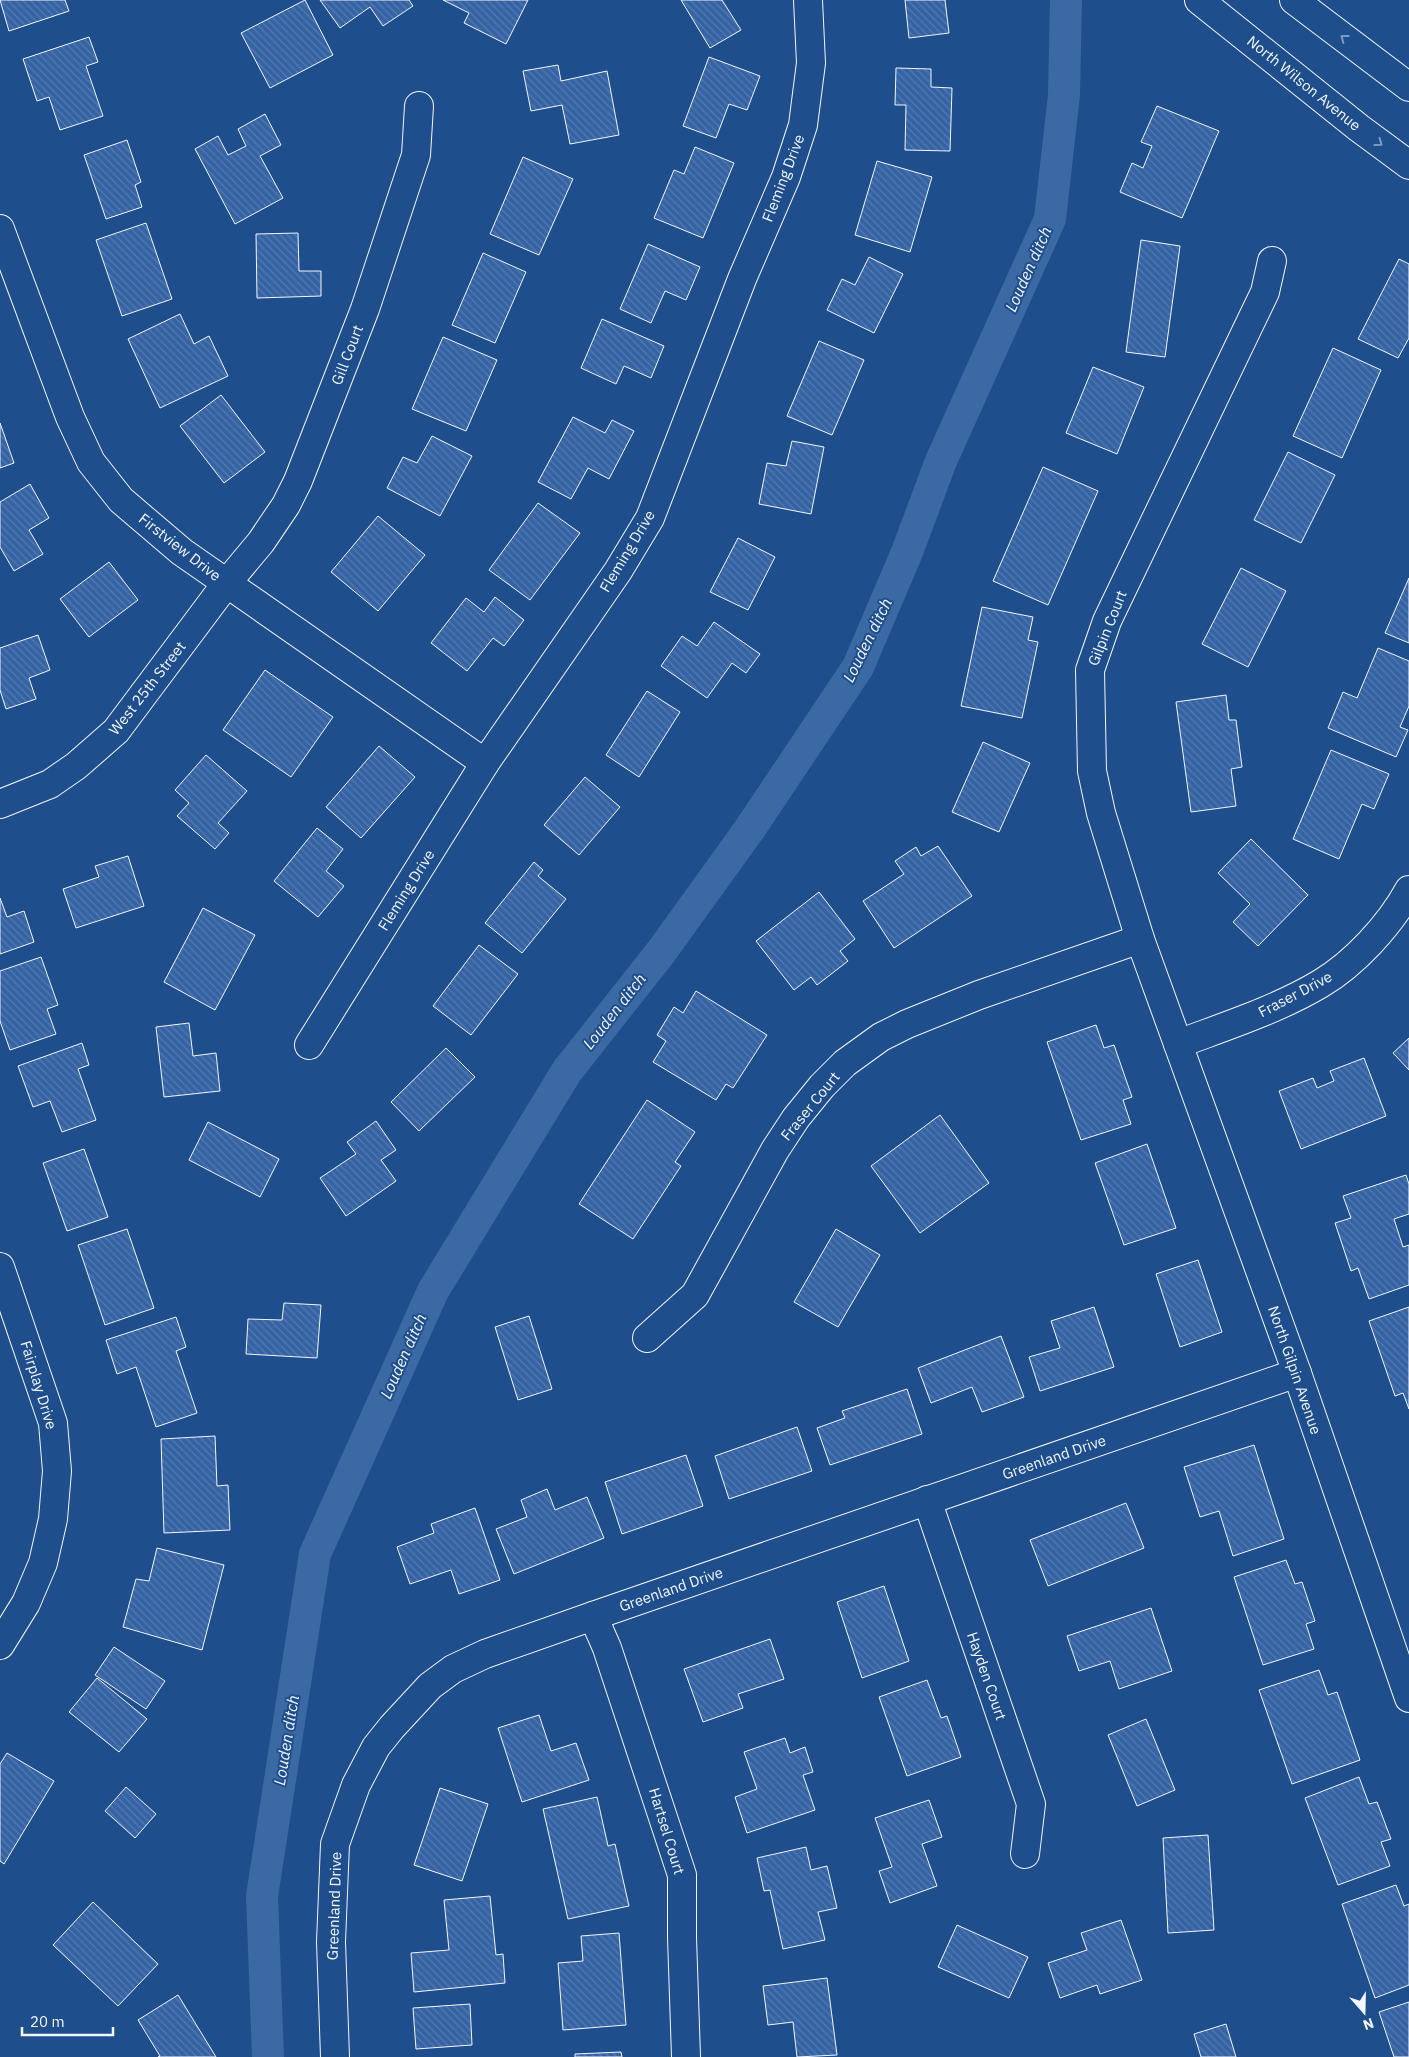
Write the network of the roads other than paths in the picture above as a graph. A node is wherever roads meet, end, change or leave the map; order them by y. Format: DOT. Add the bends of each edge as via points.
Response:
graph roads {
  1 [pos="808,0"];
  2 [pos="1294,0"];
  3 [pos="1204,1"];
  4 [pos="1409,87"];
  5 [pos="419,106"];
  6 [pos="1409,165"];
  7 [pos="0,229"];
  8 [pos="1272,261"];
  9 [pos="226,584"];
  10 [pos="484,763"];
  11 [pos="0,804"];
  12 [pos="1409,890"];
  13 [pos="1140,939"];
  14 [pos="309,1044"];
  15 [pos="1178,1044"];
  16 [pos="0,1267"];
  17 [pos="647,1338"];
  18 [pos="1296,1373"];
  19 [pos="927,1500"];
  20 [pos="593,1616"];
  21 [pos="0,1645"];
  22 [pos="1409,1698"];
  23 [pos="1025,1854"];
  24 [pos="335,2057"];
  25 [pos="686,2057"];
  1 -- 10 [label="street, Fleming Drive" via="811,63 803,124 786,177 742,279 650,518 618,572"];
  4 -- 2 [label="street, one-way"];
  3 -- 6 [label="street, North Wilson Avenue, one-way" via="1358,128"];
  5 -- 9 [label="street, Gill Court" via="416,155 365,309 298,482 262,542"];
  7 -- 9 [label="street, Firstview Drive" via="70,417 91,462 121,500"];
  8 -- 13 [label="street, Gilpin Court" via="1265,292 1106,620 1090,670 1092,771 1101,813"];
  9 -- 10 [label="street, Firstview Drive"];
  9 -- 11 [label="street, West 25th Street" via="116,731 50,784"];
  10 -- 14 [label="street, Fleming Drive"];
  12 -- 15 [label="street, Fraser Drive" via="1373,939 1320,984 1264,1012"];
  13 -- 15 [label="street, Gilpin Court"];
  13 -- 17 [label="street, Fraser Court" via="979,995 907,1024 882,1037 845,1064 822,1086 790,1126 695,1295"];
  15 -- 18 [label="street, North Gilpin Avenue"];
  16 -- 21 [label="street, Fairplay Drive" via="53,1423 57,1471 54,1519 43,1563 26,1603"];
  18 -- 19 [label="street, Greenland Drive"];
  18 -- 22 [label="street, North Gilpin Avenue"];
  19 -- 20 [label="street, Greenland Drive"];
  19 -- 23 [label="street, Hayden Court" via="1030,1804"];
  20 -- 24 [label="street, Greenland Drive" via="485,1654 453,1669 430,1686 376,1747 356,1785 336,1844 331,1942"];
  20 -- 25 [label="street, Hartsel Court" via="607,1648 682,1875"];
}
